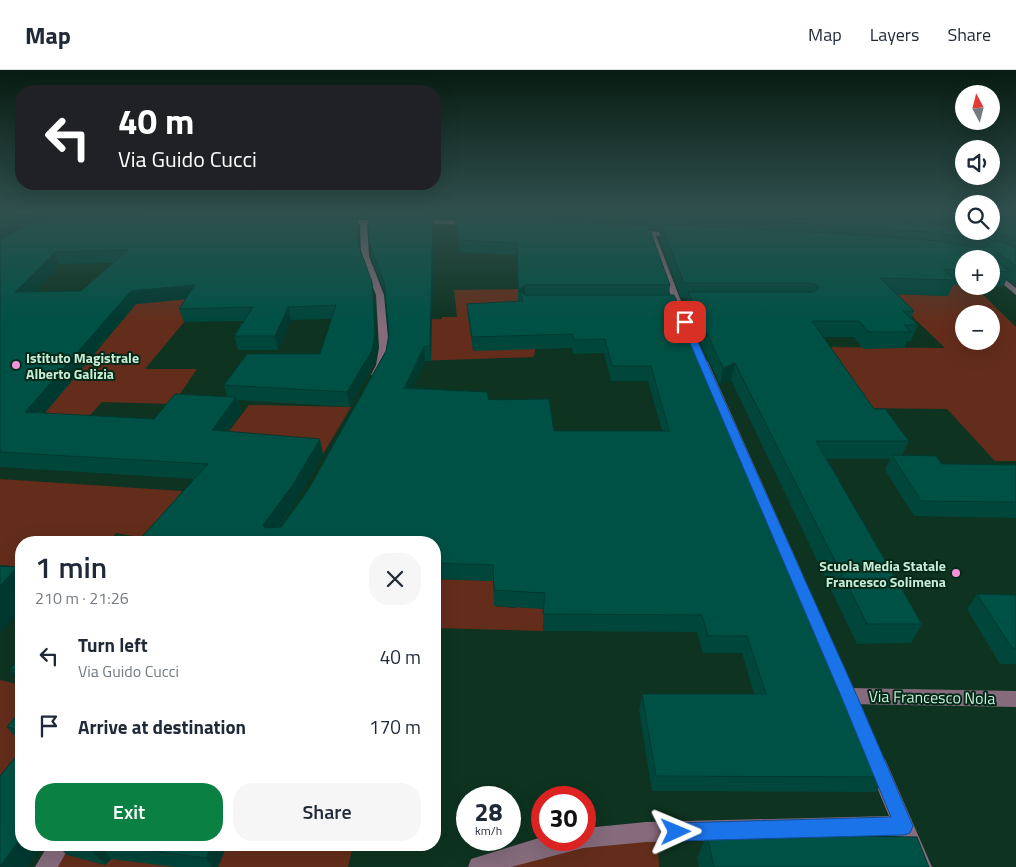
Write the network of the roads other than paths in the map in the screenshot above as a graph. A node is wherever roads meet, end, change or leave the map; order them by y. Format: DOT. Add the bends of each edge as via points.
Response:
graph roads {
  1 [pos="364,247"];
  2 [pos="656,247"];
  3 [pos="1000,278"];
  4 [pos="1016,292"];
  5 [pos="685,323"];
  6 [pos="697,350"];
  7 [pos="371,384"];
  8 [pos="801,586"];
  9 [pos="1016,699"];
  10 [pos="856,713"];
  11 [pos="874,756"];
  12 [pos="904,826"];
  13 [pos="596,837"];
  14 [pos="531,850"];
  15 [pos="56,851"];
  16 [pos="46,867"];
  17 [pos="479,867"];
  18 [pos="921,867"];
  1 -- 7 [label="street" via="380,295 384,348"];
  2 -- 5 [label="street"];
  3 -- 4 [label="street"];
  6 -- 8 [label="street"];
  9 -- 10 [label="street, Via Francesco Nola" via="847,691"];
  11 -- 12 [label="street"];
  12 -- 13 [label="street" via="646,832"];
  12 -- 18 [label="street"];
  14 -- 17 [label="street"];
  15 -- 16 [label="street"];
}
